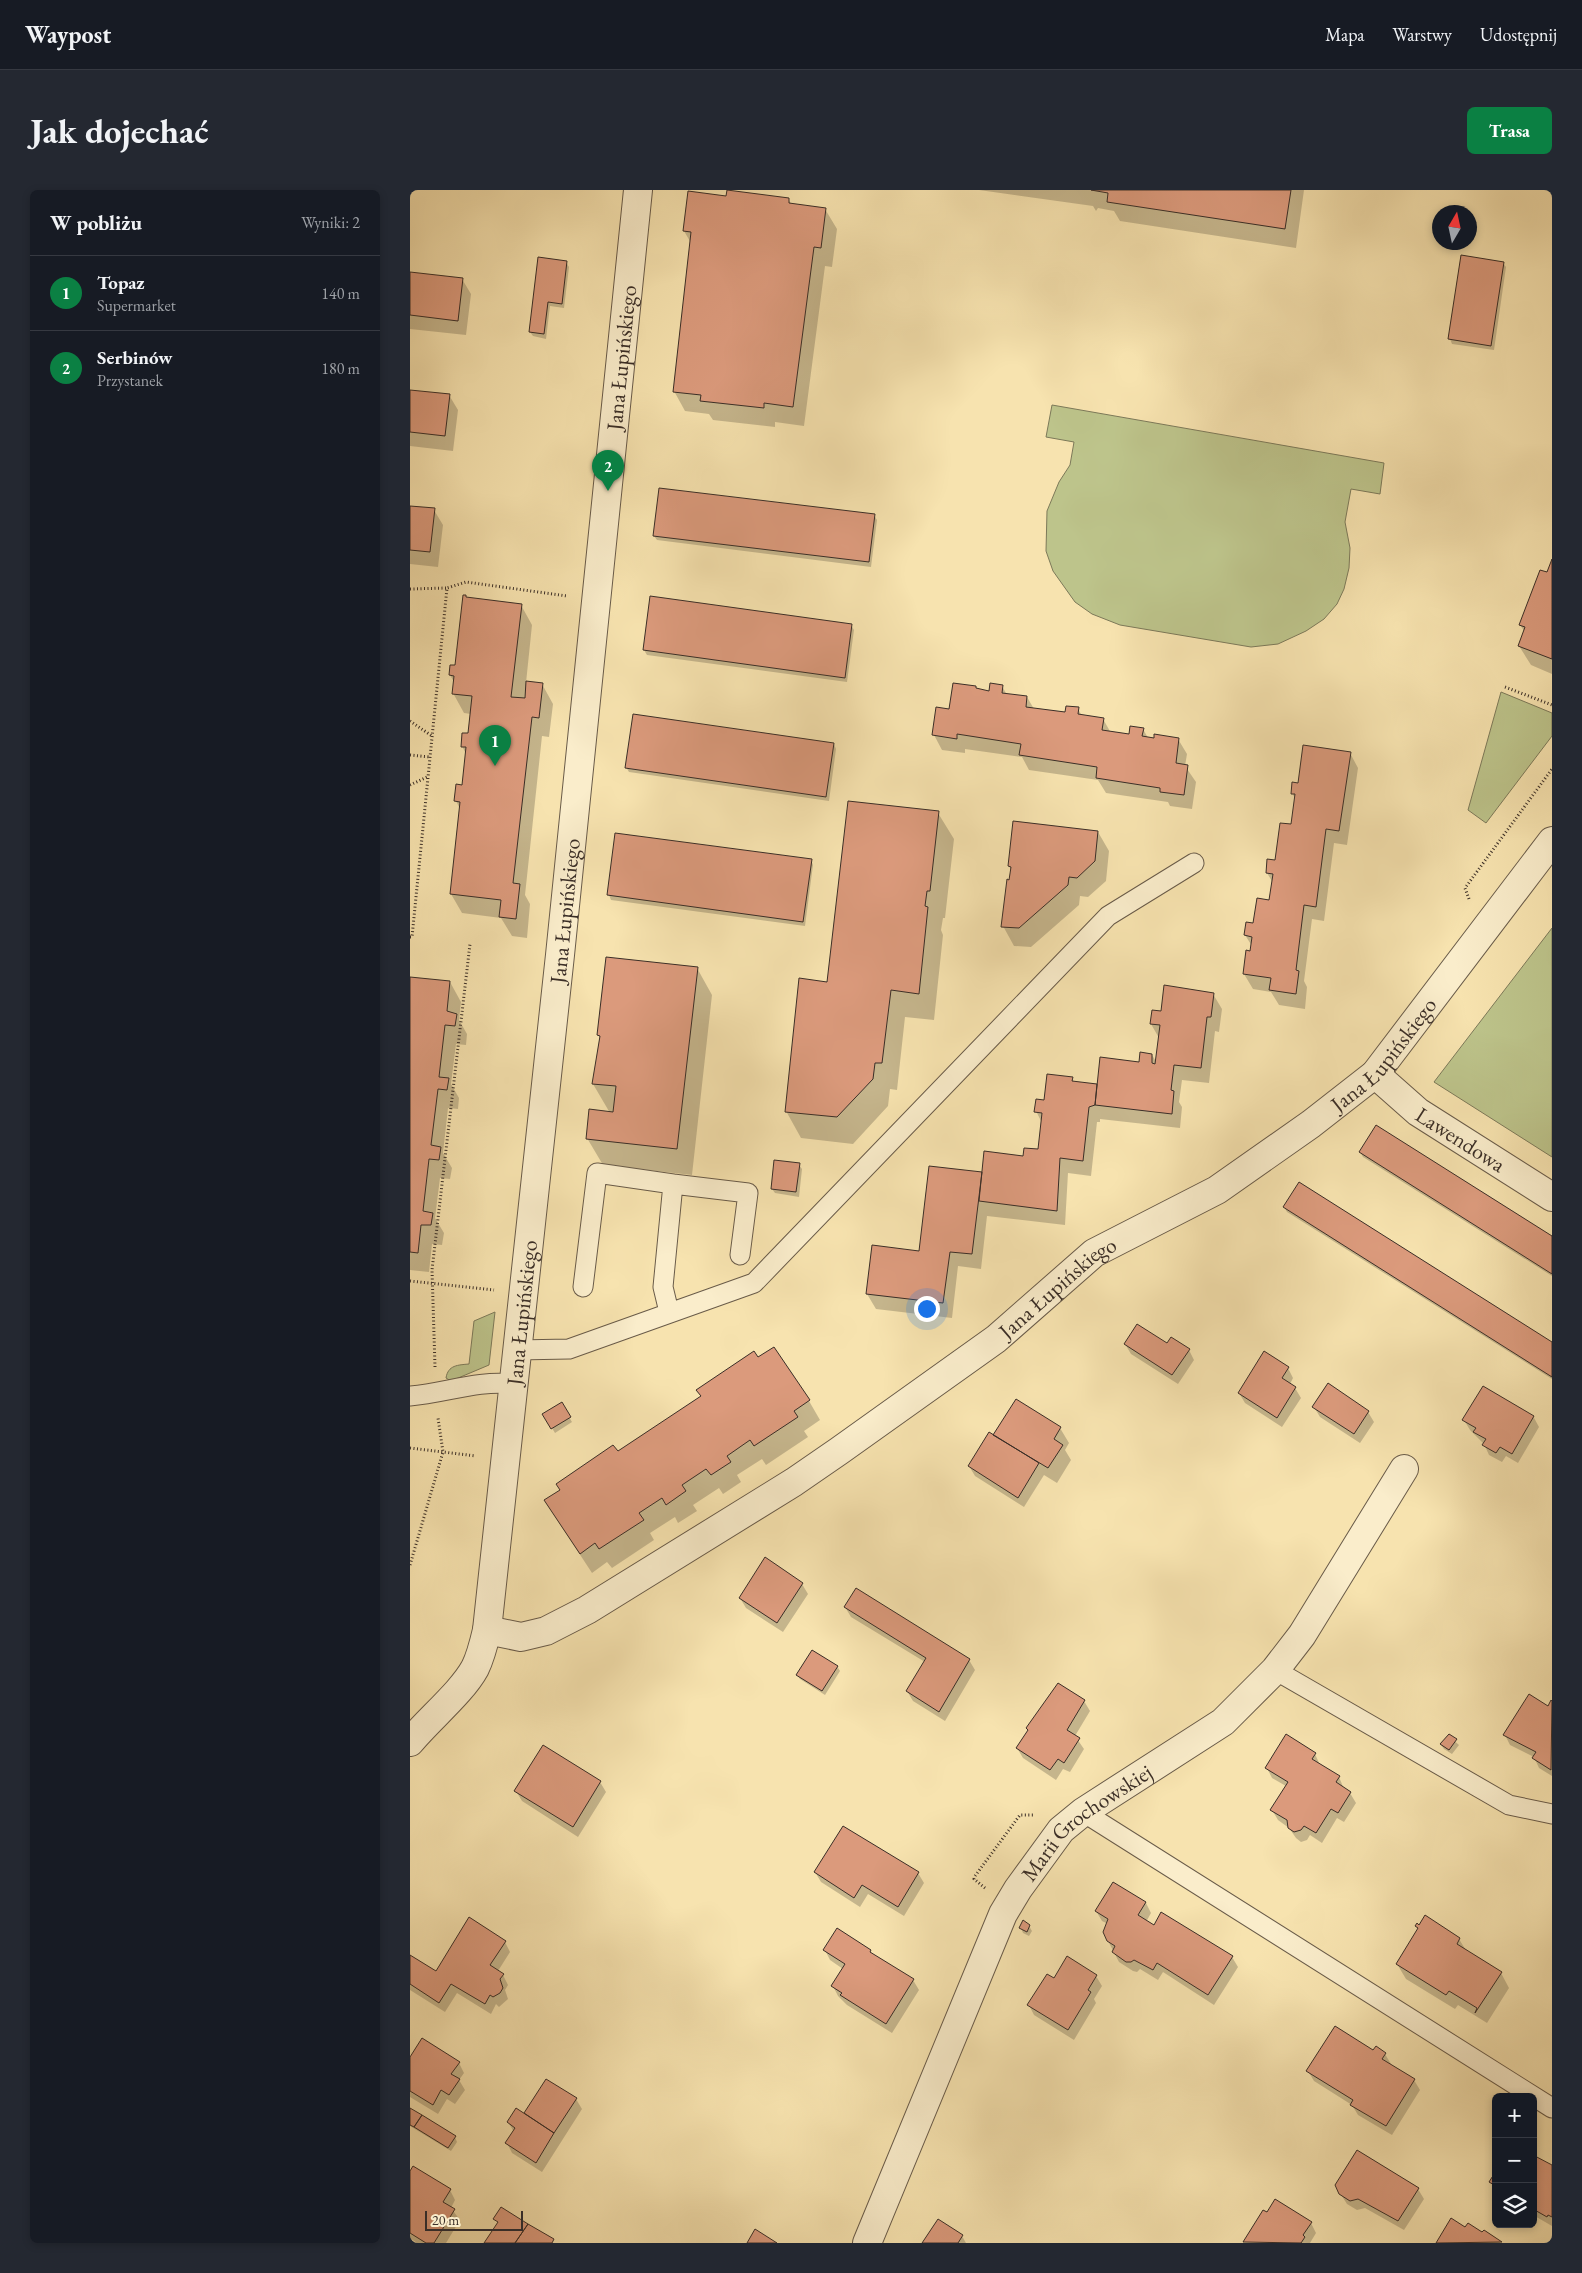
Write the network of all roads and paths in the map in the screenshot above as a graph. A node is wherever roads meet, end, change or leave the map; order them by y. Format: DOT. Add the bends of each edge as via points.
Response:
graph roads {
  1 [pos="633,191"];
  2 [pos="447,588"];
  3 [pos="410,589"];
  4 [pos="575,597"];
  5 [pos="1506,687"];
  6 [pos="1552,705"];
  7 [pos="410,721"];
  8 [pos="432,736"];
  9 [pos="410,755"];
  10 [pos="430,757"];
  11 [pos="428,776"];
  12 [pos="410,785"];
  13 [pos="1552,841"];
  14 [pos="1194,863"];
  15 [pos="410,938"];
  16 [pos="470,944"];
  17 [pos="1375,1074"];
  18 [pos="674,1184"];
  19 [pos="1552,1197"];
  20 [pos="740,1255"];
  21 [pos="410,1281"];
  22 [pos="433,1283"];
  23 [pos="583,1287"];
  24 [pos="502,1291"];
  25 [pos="669,1312"];
  26 [pos="517,1350"];
  27 [pos="513,1384"];
  28 [pos="435,1393"];
  29 [pos="410,1396"];
  30 [pos="410,1448"];
  31 [pos="443,1452"];
  32 [pos="484,1456"];
  33 [pos="1404,1469"];
  34 [pos="410,1564"];
  35 [pos="487,1630"];
  36 [pos="1275,1670"];
  37 [pos="410,1742"];
  38 [pos="1083,1812"];
  39 [pos="1552,1814"];
  40 [pos="1552,2108"];
  41 [pos="867,2243"];
  1 -- 26 [label="street, Jana Łupińskiego" via="560,955"];
  2 -- 3 [label="path"];
  2 -- 4 [label="path" via="466,582"];
  2 -- 8 [label="path"];
  5 -- 6 [label="path"];
  7 -- 8 [label="path"];
  8 -- 10 [label="path"];
  9 -- 10 [label="path"];
  10 -- 11 [label="path"];
  11 -- 12 [label="path"];
  11 -- 15 [label="path"];
  13 -- 17 [label="street, Jana Łupińskiego"];
  14 -- 25 [label="lane" via="1108,916 754,1283"];
  16 -- 22 [label="path"];
  17 -- 19 [label="street, Lawendowa" via="1418,1112"];
  17 -- 35 [label="street, Jana Łupińskiego" via="1311,1124 1216,1190 1094,1253 996,1339 794,1482 587,1610 546,1631 521,1637"];
  18 -- 20 [label="lane" via="748,1194"];
  18 -- 23 [label="lane" via="597,1173"];
  18 -- 25 [label="lane" via="663,1287"];
  21 -- 22 [label="path"];
  22 -- 24 [label="path"];
  22 -- 28 [label="path"];
  25 -- 26 [label="lane" via="569,1349"];
  26 -- 27 [label="street, Jana Łupińskiego"];
  27 -- 28 [label="lane" via="482,1383"];
  27 -- 35 [label="street, Jana Łupińskiego"];
  28 -- 29 [label="lane"];
  28 -- 31 [label="path"];
  30 -- 31 [label="path"];
  31 -- 32 [label="path"];
  31 -- 34 [label="path"];
  33 -- 36 [label="street, Marii Grochowskiej" via="1302,1635"];
  35 -- 37 [label="street, Jana Łupińskiego" via="483,1650 466,1681"];
  36 -- 38 [label="street, Marii Grochowskiej" via="1223,1722"];
  36 -- 39 [label="lane" via="1509,1805"];
  38 -- 40 [label="lane"];
  38 -- 41 [label="street, Marii Grochowskiej" via="1061,1830 1003,1914"];
}
